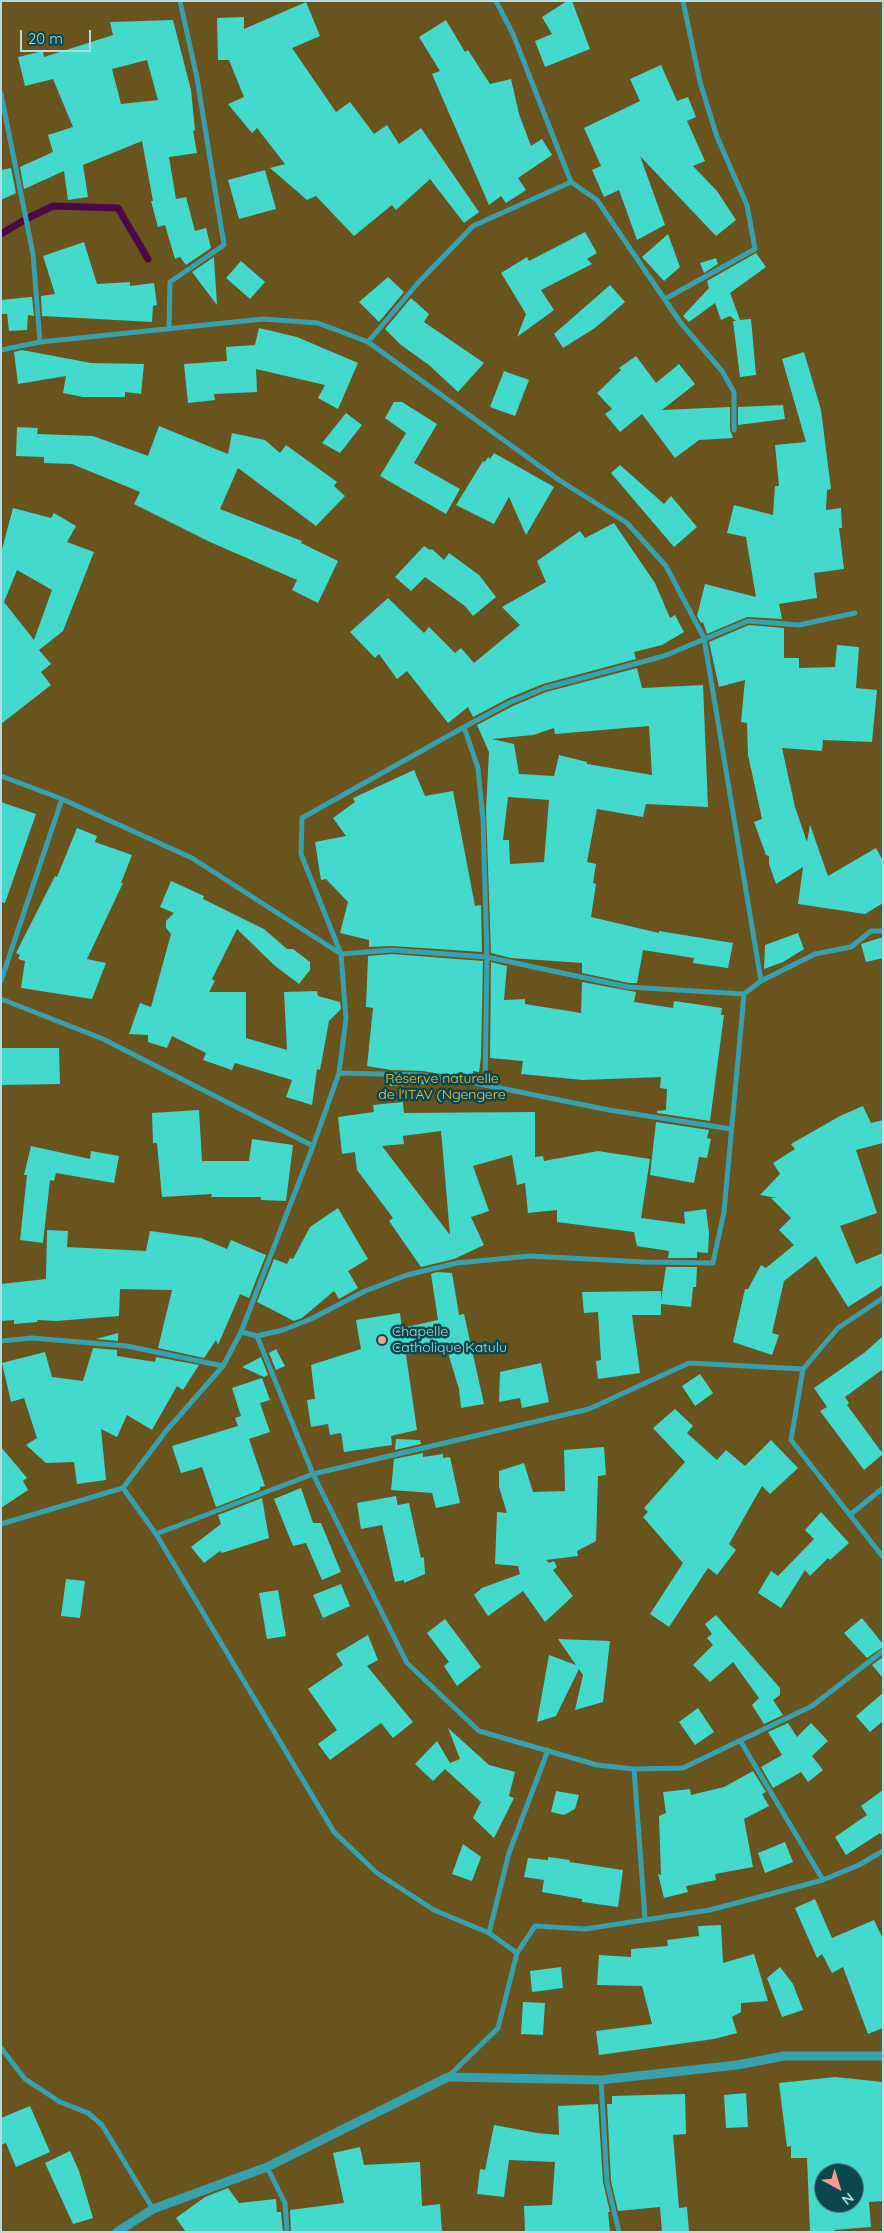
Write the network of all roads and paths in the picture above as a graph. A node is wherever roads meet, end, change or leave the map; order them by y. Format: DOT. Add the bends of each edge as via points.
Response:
graph roads {
  1 [pos="180,1"];
  2 [pos="496,1"];
  3 [pos="683,1"];
  4 [pos="1,94"];
  5 [pos="571,182"];
  6 [pos="665,299"];
  7 [pos="168,328"];
  8 [pos="40,342"];
  9 [pos="368,342"];
  10 [pos="1,350"];
  11 [pos="734,430"];
  12 [pos="855,613"];
  13 [pos="704,638"];
  14 [pos="464,727"];
  15 [pos="1,776"];
  16 [pos="62,799"];
  17 [pos="883,931"];
  18 [pos="341,954"];
  19 [pos="487,957"];
  20 [pos="1,981"];
  21 [pos="760,981"];
  22 [pos="744,994"];
  23 [pos="1,999"];
  24 [pos="339,1073"];
  25 [pos="485,1085"];
  26 [pos="731,1129"];
  27 [pos="313,1146"];
  28 [pos="883,1298"];
  29 [pos="241,1332"];
  30 [pos="257,1336"];
  31 [pos="1,1341"];
  32 [pos="223,1366"];
  33 [pos="803,1369"];
  34 [pos="313,1474"];
  35 [pos="123,1488"];
  36 [pos="883,1488"];
  37 [pos="851,1514"];
  38 [pos="1,1524"];
  39 [pos="156,1534"];
  40 [pos="883,1557"];
  41 [pos="883,1651"];
  42 [pos="741,1742"];
  43 [pos="548,1750"];
  44 [pos="634,1769"];
  45 [pos="883,1851"];
  46 [pos="823,1880"];
  47 [pos="645,1918"];
  48 [pos="489,1934"];
  49 [pos="517,1953"];
  50 [pos="1,2048"];
  51 [pos="883,2056"];
  52 [pos="448,2077"];
  53 [pos="600,2080"];
  54 [pos="267,2166"];
  55 [pos="153,2209"];
  56 [pos="119,2231"];
  57 [pos="287,2232"];
  58 [pos="619,2232"];
  1 -- 7 [label="street" via="197,78 224,245 170,282"];
  2 -- 5 [label="street" via="513,34"];
  3 -- 6 [label="street" via="700,82 717,137 747,205 755,249"];
  4 -- 8 [label="street" via="34,254"];
  5 -- 6 [label="street" via="597,200"];
  5 -- 9 [label="street" via="473,226 418,283"];
  6 -- 11 [label="street" via="680,322 722,371 734,392"];
  7 -- 8 [label="street"];
  7 -- 9 [label="street" via="263,319 318,323"];
  8 -- 10 [label="street"];
  9 -- 13 [label="street" via="559,480 627,523 666,566"];
  12 -- 13 [label="street" via="799,625 748,621"];
  13 -- 14 [label="street" via="664,656 545,688"];
  13 -- 21 [label="street"];
  14 -- 18 [label="street" via="302,818 301,854"];
  14 -- 19 [label="street" via="479,777"];
  15 -- 16 [label="street"];
  16 -- 18 [label="street" via="192,858"];
  16 -- 20 [label="street"];
  17 -- 21 [label="street" via="871,931 850,947 816,954"];
  18 -- 19 [label="street" via="392,950"];
  18 -- 24 [label="street" via="346,1019"];
  19 -- 22 [label="street" via="628,987"];
  19 -- 25 [label="street"];
  21 -- 22 [label="street"];
  22 -- 26 [label="street"];
  23 -- 27 [label="street" via="103,1038"];
  24 -- 25 [label="street" via="421,1075"];
  24 -- 27 [label="street"];
  25 -- 26 [label="street" via="609,1110"];
  26 -- 30 [label="street" via="724,1212 713,1263 530,1256 458,1263 407,1275 364,1291 311,1319"];
  27 -- 29 [label="street"];
  28 -- 33 [label="street" via="838,1328"];
  29 -- 30 [label="street"];
  29 -- 32 [label="street"];
  30 -- 34 [label="street"];
  31 -- 32 [label="street" via="32,1338 127,1346"];
  32 -- 35 [label="street" via="166,1431"];
  33 -- 34 [label="street" via="689,1363 589,1408"];
  33 -- 37 [label="street" via="790,1440"];
  34 -- 39 [label="street"];
  34 -- 43 [label="street" via="407,1663 479,1731"];
  35 -- 38 [label="street"];
  35 -- 39 [label="street"];
  36 -- 37 [label="street"];
  37 -- 40 [label="street"];
  39 -- 48 [label="street" via="334,1832 377,1873 434,1910"];
  41 -- 42 [label="street" via="812,1706"];
  42 -- 44 [label="street" via="683,1768"];
  42 -- 46 [label="street"];
  43 -- 44 [label="street" via="597,1765"];
  43 -- 48 [label="street" via="509,1854"];
  44 -- 47 [label="street"];
  45 -- 46 [label="street"];
  46 -- 47 [label="street" via="710,1910"];
  47 -- 49 [label="street" via="585,1929 534,1926"];
  48 -- 49 [label="street"];
  49 -- 52 [label="street" via="498,2028"];
  50 -- 55 [label="street" via="25,2079 60,2102 88,2113 102,2125"];
  51 -- 53 [label="street" via="784,2056 737,2065"];
  52 -- 53 [label="street"];
  52 -- 54 [label="street"];
  53 -- 58 [label="street" via="608,2182"];
  54 -- 55 [label="street"];
  54 -- 57 [label="street" via="285,2203"];
  55 -- 56 [label="street"];
}
